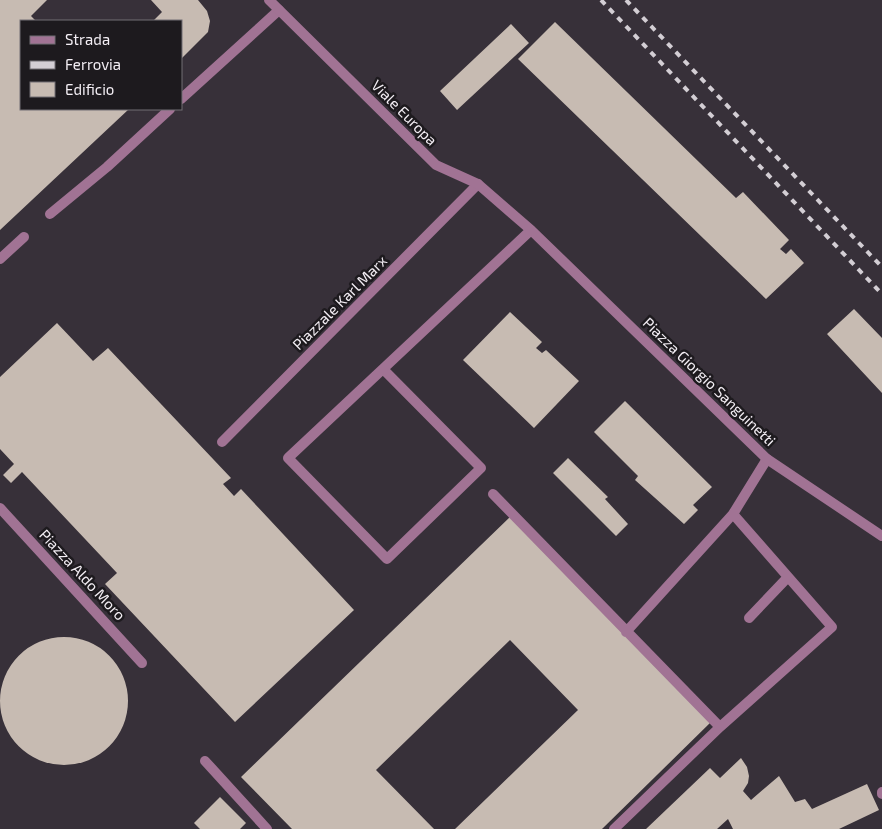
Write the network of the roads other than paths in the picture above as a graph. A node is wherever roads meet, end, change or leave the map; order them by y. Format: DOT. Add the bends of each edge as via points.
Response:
graph roads {
  1 [pos="269,0"];
  2 [pos="279,10"];
  3 [pos="182,98"];
  4 [pos="169,110"];
  5 [pos="478,184"];
  6 [pos="50,214"];
  7 [pos="531,230"];
  8 [pos="24,237"];
  9 [pos="0,259"];
  10 [pos="383,369"];
  11 [pos="222,442"];
  12 [pos="767,460"];
  13 [pos="493,494"];
  14 [pos="0,508"];
  15 [pos="732,514"];
  16 [pos="882,536"];
  17 [pos="788,577"];
  18 [pos="749,618"];
  19 [pos="626,632"];
  20 [pos="142,663"];
  21 [pos="720,728"];
  22 [pos="205,761"];
  23 [pos="267,829"];
  24 [pos="614,829"];
  1 -- 2 [label="street, Viale Europa"];
  2 -- 3 [label="street"];
  2 -- 5 [label="street, Viale Europa" via="436,166"];
  4 -- 6 [label="street"];
  5 -- 7 [label="street, Viale Europa"];
  5 -- 11 [label="street, Piazzale Karl Marx"];
  7 -- 10 [label="street"];
  7 -- 12 [label="street, Piazza Giorgio Sanguinetti"];
  8 -- 9 [label="street"];
  10 -- 10 [label="street" via="288,458 387,559 481,468"];
  12 -- 15 [label="street"];
  12 -- 16 [label="street, Piazza Giorgio Sanguinetti"];
  13 -- 19 [label="street"];
  14 -- 20 [label="street, Piazza Aldo Moro"];
  15 -- 17 [label="street"];
  15 -- 19 [label="street"];
  17 -- 18 [label="street"];
  17 -- 21 [label="street" via="832,627"];
  19 -- 21 [label="street"];
  21 -- 24 [label="street"];
  22 -- 23 [label="street"];
}
